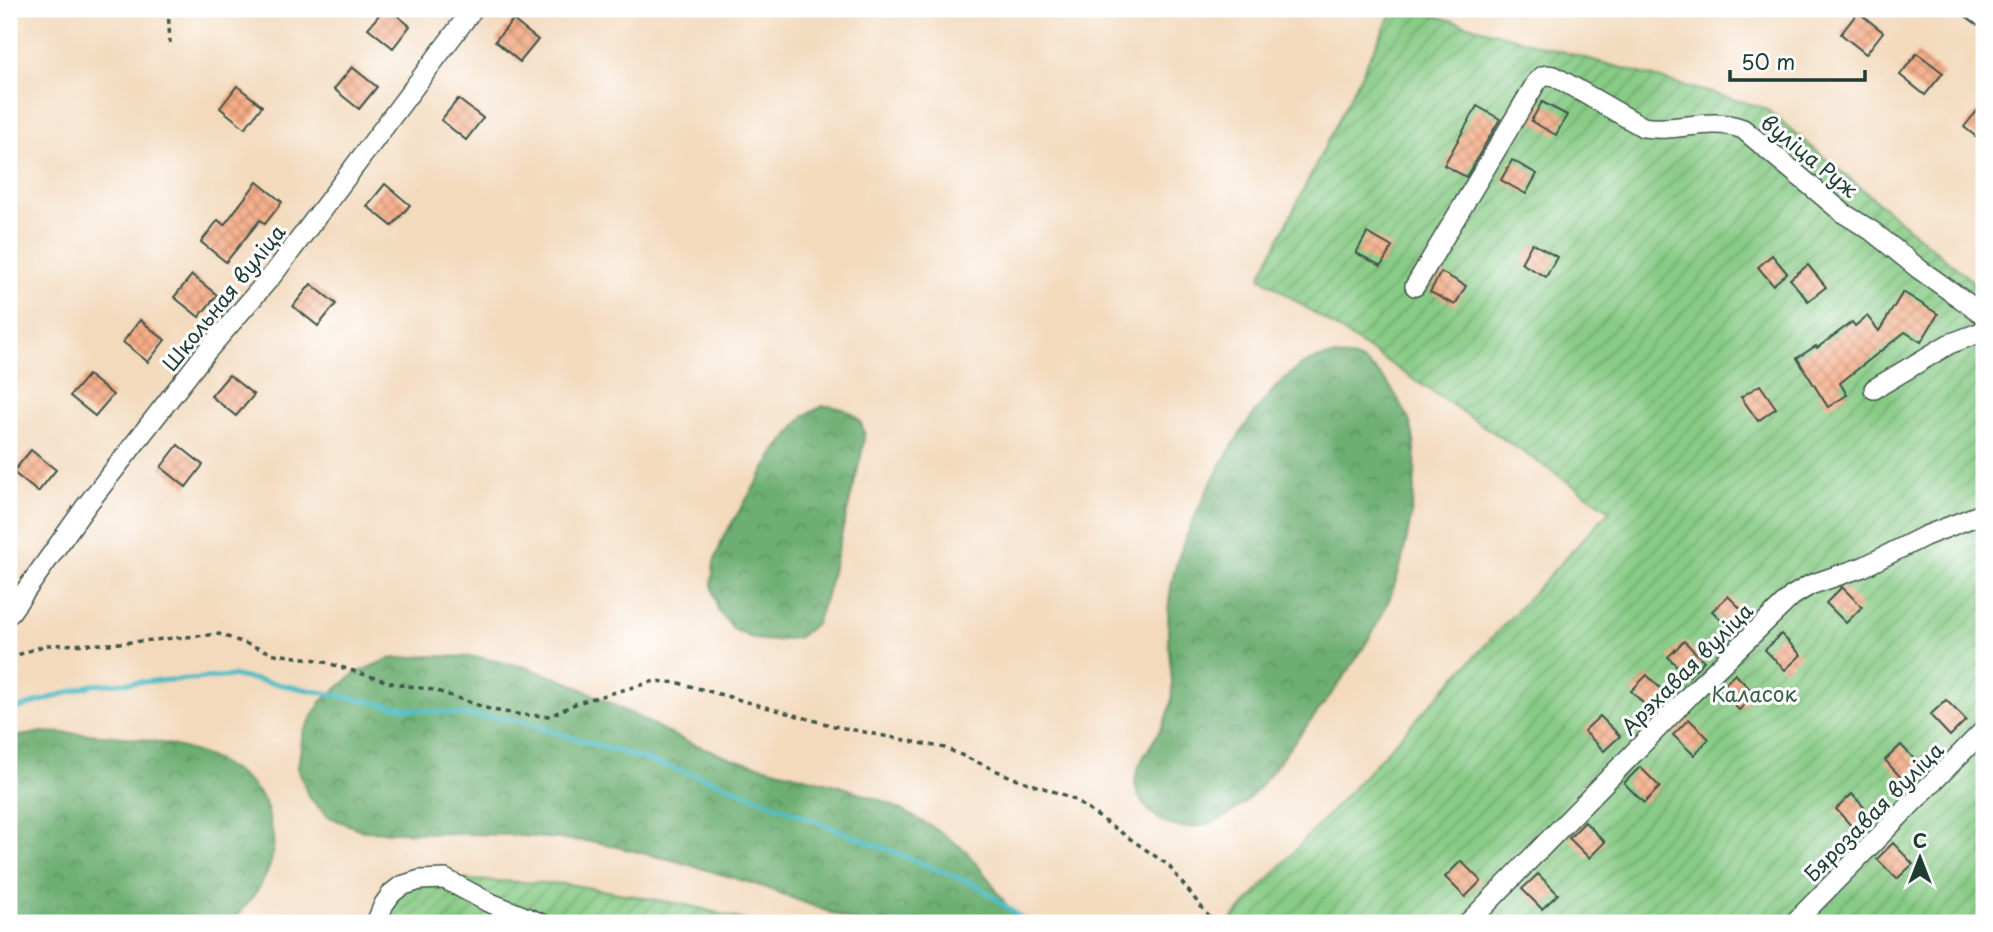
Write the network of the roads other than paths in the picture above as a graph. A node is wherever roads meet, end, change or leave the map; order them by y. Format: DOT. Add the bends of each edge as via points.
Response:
graph roads {
  1 [pos="474,9"];
  2 [pos="1973,9"];
  3 [pos="1984,17"];
  4 [pos="1415,286"];
  5 [pos="1984,315"];
  6 [pos="1984,331"];
  7 [pos="1874,389"];
  8 [pos="1984,513"];
  9 [pos="9,614"];
  10 [pos="1984,730"];
  11 [pos="376,923"];
  12 [pos="540,923"];
  13 [pos="1468,923"];
  14 [pos="1794,923"];
  1 -- 9 [label="street, Школьная вуліца" via="275,272 86,506"];
  2 -- 3 [label="street"];
  4 -- 5 [label="street, вуліца Руж" via="1536,83 1546,74 1643,127 1657,130 1716,123 1743,129 1843,213"];
  6 -- 7 [label="street" via="1949,344"];
  8 -- 13 [label="street, Арэхавая вуліца" via="1792,596"];
  10 -- 14 [label="street, Бярозавая вуліца"];
  11 -- 12 [label="street" via="384,904 401,886 444,879"];
}
